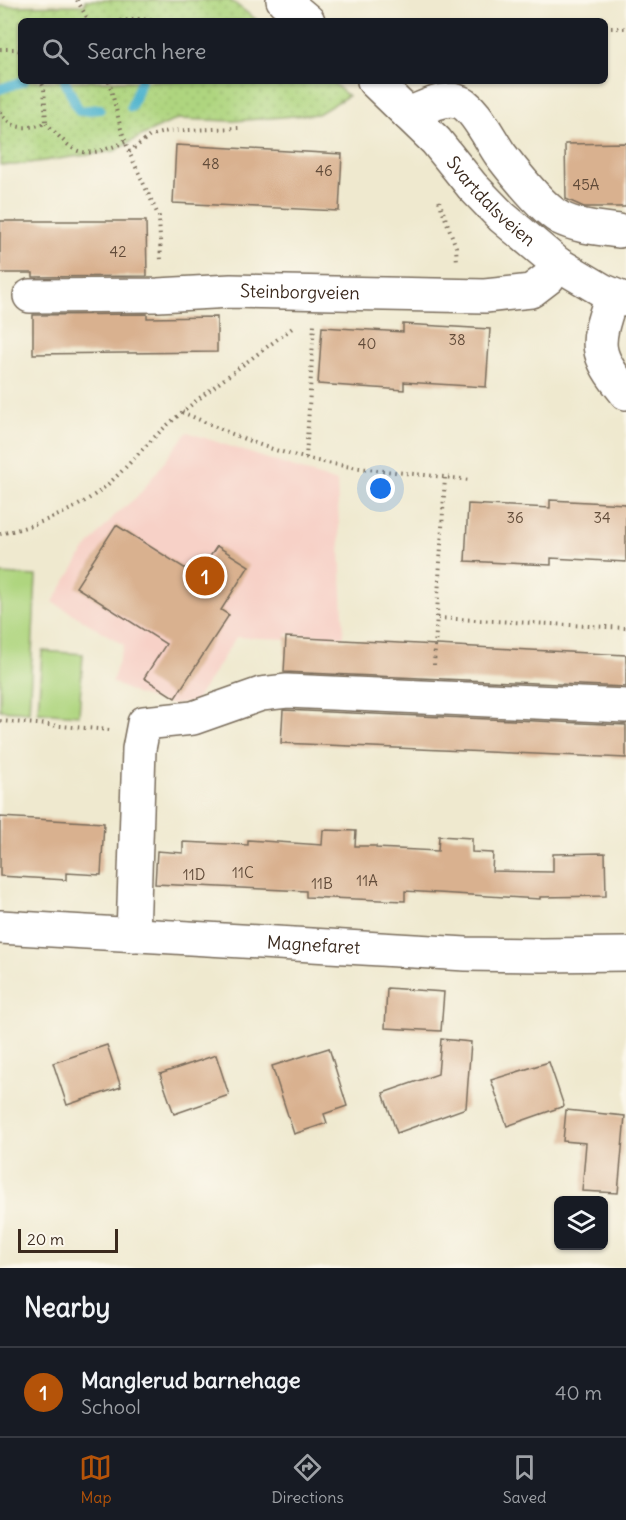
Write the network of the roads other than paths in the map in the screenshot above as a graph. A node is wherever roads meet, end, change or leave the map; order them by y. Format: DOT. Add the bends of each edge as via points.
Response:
graph roads {
  1 [pos="283,0"];
  2 [pos="304,18"];
  3 [pos="377,84"];
  4 [pos="408,114"];
  5 [pos="619,231"];
  6 [pos="558,264"];
  7 [pos="30,296"];
  8 [pos="619,297"];
  9 [pos="626,393"];
  10 [pos="626,706"];
  11 [pos="0,927"];
  12 [pos="133,935"];
  13 [pos="626,954"];
  1 -- 2 [label="street"];
  3 -- 4 [label="street, Svartdalsveien"];
  4 -- 5 [label="street" via="448,100 460,102 469,108 533,194 558,216 572,223"];
  4 -- 6 [label="street, Svartdalsveien" via="502,217"];
  6 -- 7 [label="street, Steinborgveien" via="531,291 485,296 318,296 231,291"];
  6 -- 8 [label="street, Svartdalsveien"];
  8 -- 9 [label="street" via="604,320 599,342 607,368"];
  10 -- 12 [label="street" via="287,691 261,694 193,718 144,723 139,749"];
  11 -- 12 [label="street, Magnefaret"];
  12 -- 13 [label="street, Magnefaret" via="466,954"];
}
